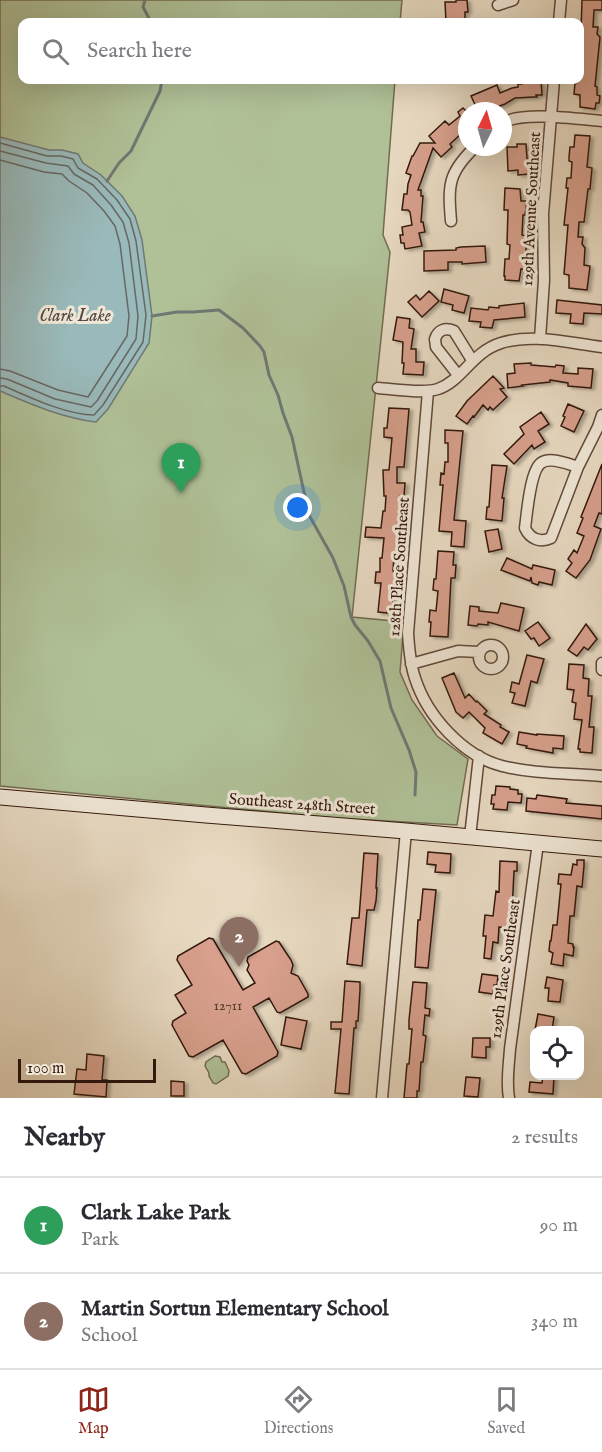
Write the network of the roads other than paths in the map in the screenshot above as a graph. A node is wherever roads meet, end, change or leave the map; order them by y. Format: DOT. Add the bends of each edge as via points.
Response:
graph roads {
  1 [pos="513,0"];
  2 [pos="561,0"];
  3 [pos="498,5"];
  4 [pos="559,18"];
  5 [pos="554,84"];
  6 [pos="551,117"];
  7 [pos="512,119"];
  8 [pos="602,121"];
  9 [pos="466,156"];
  10 [pos="451,221"];
  11 [pos="540,339"];
  12 [pos="602,347"];
  13 [pos="472,360"];
  14 [pos="458,375"];
  15 [pos="378,388"];
  16 [pos="428,391"];
  17 [pos="602,414"];
  18 [pos="578,467"];
  19 [pos="479,652"];
  20 [pos="602,663"];
  21 [pos="411,664"];
  22 [pos="602,670"];
  23 [pos="479,756"];
  24 [pos="602,776"];
  25 [pos="0,797"];
  26 [pos="406,831"];
  27 [pos="470,837"];
  28 [pos="538,843"];
  29 [pos="602,849"];
  30 [pos="382,1098"];
  31 [pos="509,1098"];
  1 -- 3 [label="street"];
  2 -- 4 [label="street"];
  5 -- 6 [label="street, 129th Avenue Southeast"];
  6 -- 7 [label="street"];
  6 -- 8 [label="street"];
  6 -- 11 [label="street, 129th Avenue Southeast" via="543,214"];
  9 -- 10 [label="street" via="452,176"];
  11 -- 12 [label="street"];
  11 -- 13 [label="street" via="500,343"];
  13 -- 14 [label="street"];
  13 -- 14 [label="street" via="457,333 446,329 439,332 436,347"];
  14 -- 16 [label="street" via="447,385"];
  15 -- 16 [label="street"];
  16 -- 21 [label="street, 128th Place Southeast" via="408,633"];
  17 -- 18 [label="street"];
  18 -- 18 [label="street" via="549,461 541,463 535,471 525,528 534,538 551,538"];
  19 -- 21 [label="street" via="458,651"];
  20 -- 22 [label="street"];
  21 -- 23 [label="street, 128th Place Southeast" via="424,701 440,724"];
  23 -- 24 [label="street, 128th Place Southeast" via="522,770"];
  23 -- 27 [label="street"];
  25 -- 26 [label="street, Southeast 248th Street"];
  26 -- 27 [label="street, Southeast 248th Street"];
  26 -- 30 [label="street"];
  27 -- 28 [label="street, Southeast 248th Street"];
  28 -- 29 [label="street, Southeast 248th Street"];
  28 -- 31 [label="street, 129th Place Southeast" via="510,1049"];
}
